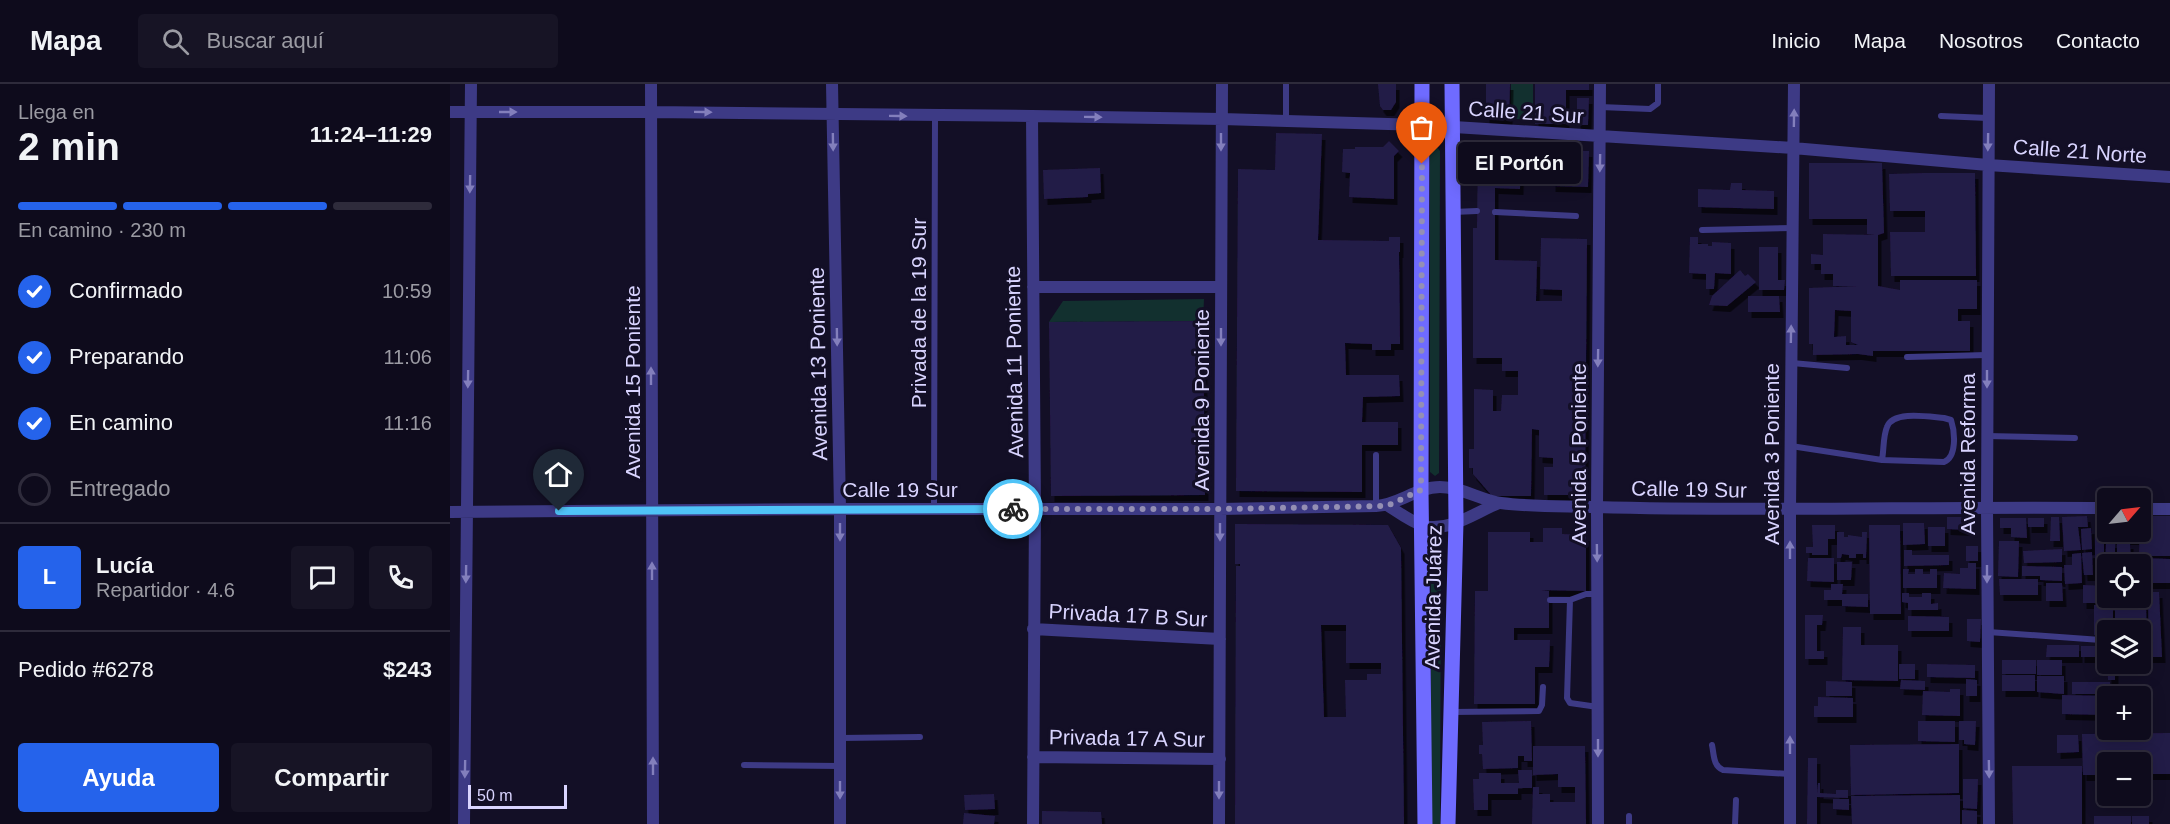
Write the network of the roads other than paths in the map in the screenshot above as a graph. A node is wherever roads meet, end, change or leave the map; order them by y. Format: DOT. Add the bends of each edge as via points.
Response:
graph roads {
  1 [pos="471,84"];
  2 [pos="651,84"];
  3 [pos="832,84"];
  4 [pos="1222,84"];
  5 [pos="1286,84"];
  6 [pos="1422,84"];
  7 [pos="1452,84"];
  8 [pos="1600,84"];
  9 [pos="1658,84"];
  10 [pos="1794,84"];
  11 [pos="1989,84"];
  12 [pos="1600,107"];
  13 [pos="450,112"];
  14 [pos="651,112"];
  15 [pos="471,113"];
  16 [pos="833,114"];
  17 [pos="1032,116"];
  18 [pos="1941,116"];
  19 [pos="935,117"];
  20 [pos="1988,118"];
  21 [pos="1222,119"];
  22 [pos="1286,121"];
  23 [pos="1422,125"];
  24 [pos="1452,127"];
  25 [pos="1600,137"];
  26 [pos="1793,148"];
  27 [pos="1988,165"];
  28 [pos="2170,177"];
  29 [pos="1477,211"];
  30 [pos="1453,212"];
  31 [pos="1495,212"];
  32 [pos="1576,216"];
  33 [pos="1792,228"];
  34 [pos="1702,230"];
  35 [pos="1033,287"];
  36 [pos="1221,287"];
  37 [pos="1987,355"];
  38 [pos="1907,357"];
  39 [pos="1791,363"];
  40 [pos="1847,368"];
  41 [pos="1987,436"];
  42 [pos="2075,438"];
  43 [pos="1791,446"];
  44 [pos="1376,455"];
  45 [pos="1882,460"];
  46 [pos="1455,488"];
  47 [pos="1421,490"];
  48 [pos="1499,503"];
  49 [pos="1381,506"];
  50 [pos="1597,507"];
  51 [pos="1987,507"];
  52 [pos="2097,508"];
  53 [pos="840,509"];
  54 [pos="934,509"];
  55 [pos="1035,509"];
  56 [pos="1220,509"];
  57 [pos="2151,509"];
  58 [pos="2170,509"];
  59 [pos="652,510"];
  60 [pos="1790,510"];
  61 [pos="450,512"];
  62 [pos="467,512"];
  63 [pos="1456,522"];
  64 [pos="1423,525"];
  65 [pos="1598,594"];
  66 [pos="1550,600"];
  67 [pos="1570,600"];
  68 [pos="1033,629"];
  69 [pos="1988,632"];
  70 [pos="1220,639"];
  71 [pos="2097,640"];
  72 [pos="1543,687"];
  73 [pos="1598,707"];
  74 [pos="1451,712"];
  75 [pos="920,737"];
  76 [pos="840,738"];
  77 [pos="1712,745"];
  78 [pos="1033,757"];
  79 [pos="1220,759"];
  80 [pos="744,765"];
  81 [pos="840,766"];
  82 [pos="1790,774"];
  83 [pos="1736,800"];
  84 [pos="1629,816"];
  85 [pos="464,824"];
  86 [pos="652,824"];
  87 [pos="840,824"];
  88 [pos="1033,824"];
  89 [pos="1219,824"];
  90 [pos="1425,824"];
  91 [pos="1448,824"];
  92 [pos="1598,824"];
  93 [pos="1629,824"];
  94 [pos="1735,824"];
  95 [pos="1790,824"];
  96 [pos="1989,824"];
  1 -- 15 [label="street"];
  2 -- 14 [label="street, Avenida 15 Poniente"];
  3 -- 16 [label="street, Avenida 13 Poniente"];
  4 -- 21 [label="street, Avenida 9 Poniente"];
  5 -- 22 [label="lane"];
  6 -- 23 [label="main road, Avenida Juárez"];
  7 -- 24 [label="main road, Avenida Juárez"];
  8 -- 12 [label="street, Avenida 5 Poniente"];
  9 -- 12 [label="lane" via="1658,103 1650,109"];
  26 -- 10 [label="street, Avenida 3 Poniente, one-way"];
  11 -- 20 [label="street, Avenida Reforma"];
  12 -- 25 [label="street, Avenida 5 Poniente"];
  13 -- 15 [label="street, Calle 21 Sur"];
  15 -- 14 [label="street, Calle 21 Sur, one-way"];
  14 -- 16 [label="street, Calle 21 Sur, one-way"];
  59 -- 14 [label="street, Avenida 15 Poniente, one-way"];
  15 -- 62 [label="street, one-way"];
  16 -- 19 [label="street, Calle 21 Sur, one-way"];
  16 -- 53 [label="street, Avenida 13 Poniente, one-way"];
  17 -- 19 [label="street, Calle 21 Sur"];
  17 -- 21 [label="street, Calle 21 Sur, one-way"];
  17 -- 35 [label="street, Avenida 11 Poniente"];
  18 -- 20 [label="lane"];
  19 -- 54 [label="lane, Privada de la 19 Sur"];
  20 -- 27 [label="street, Avenida Reforma, one-way"];
  21 -- 22 [label="street, Calle 21 Sur"];
  21 -- 36 [label="street, Avenida 9 Poniente, one-way"];
  22 -- 23 [label="street, Calle 21 Sur"];
  23 -- 24 [label="street, Calle 21 Sur"];
  23 -- 47 [label="main road, Avenida Juárez"];
  24 -- 25 [label="street, Calle 21 Sur"];
  24 -- 30 [label="main road, Avenida Juárez"];
  25 -- 26 [label="street, Calle 21 Sur"];
  25 -- 50 [label="street, Avenida 5 Poniente, one-way"];
  26 -- 27 [label="street, Calle 21 Sur"];
  26 -- 33 [label="street, Avenida 3 Poniente"];
  27 -- 28 [label="street, Calle 21 Norte"];
  27 -- 37 [label="street, Avenida Reforma"];
  29 -- 30 [label="lane"];
  30 -- 46 [label="main road, Avenida Juárez"];
  31 -- 32 [label="lane"];
  33 -- 34 [label="lane"];
  39 -- 33 [label="street, Avenida 3 Poniente, one-way"];
  35 -- 36 [label="street"];
  35 -- 55 [label="street, Avenida 11 Poniente"];
  36 -- 56 [label="street, Avenida 9 Poniente, one-way"];
  37 -- 38 [label="lane"];
  37 -- 41 [label="street, Avenida Reforma, one-way"];
  39 -- 40 [label="lane"];
  39 -- 43 [label="street, Avenida 3 Poniente"];
  41 -- 42 [label="lane"];
  41 -- 51 [label="street, Avenida Reforma"];
  43 -- 45 [label="lane"];
  43 -- 60 [label="street, Avenida 3 Poniente"];
  44 -- 49 [label="lane"];
  45 -- 45 [label="lane" via="1950,460 1951,420 1900,416 1892,419 1887,426"];
  46 -- 47 [label="street, Calle 19 Sur"];
  46 -- 48 [label="street, Calle 19 Sur"];
  46 -- 63 [label="main road, Avenida Juárez"];
  47 -- 49 [label="street, Calle 19 Sur"];
  47 -- 64 [label="main road, Avenida Juárez"];
  48 -- 50 [label="street, Calle 19 Sur"];
  48 -- 63 [label="street, Calle 19 Sur"];
  49 -- 56 [label="street, Calle 19 Sur"];
  49 -- 64 [label="street, Calle 19 Sur"];
  50 -- 60 [label="street, Calle 19 Sur"];
  50 -- 65 [label="street, Avenida 5 Poniente, one-way"];
  51 -- 52 [label="street, Calle 19 Sur"];
  51 -- 60 [label="street, Calle 19 Sur"];
  51 -- 69 [label="street, Avenida Reforma, one-way"];
  53 -- 54 [label="street, Calle 19 Sur"];
  53 -- 59 [label="street, Calle 19 Sur"];
  53 -- 76 [label="street, Avenida 13 Poniente, one-way"];
  54 -- 55 [label="street, Calle 19 Sur"];
  55 -- 56 [label="street, Calle 19 Sur"];
  55 -- 68 [label="street, Avenida 11 Poniente"];
  56 -- 70 [label="street, Avenida 9 Poniente, one-way"];
  57 -- 58 [label="street"];
  59 -- 62 [label="street, Calle 19 Sur"];
  86 -- 59 [label="street, Avenida 15 Poniente, one-way"];
  82 -- 60 [label="street, Avenida 3 Poniente, one-way"];
  61 -- 62 [label="street, Calle 19 Sur"];
  62 -- 85 [label="street, one-way"];
  63 -- 64 [label="street, Calle 19 Sur" via="1437,527"];
  63 -- 74 [label="main road, Avenida Juárez"];
  64 -- 90 [label="main road, Avenida Juárez"];
  65 -- 67 [label="lane"];
  65 -- 73 [label="street, Avenida 5 Poniente"];
  66 -- 67 [label="lane"];
  67 -- 73 [label="lane" via="1567,698 1570,703"];
  68 -- 70 [label="street, Privada 17 B Sur"];
  68 -- 78 [label="street, Avenida 11 Poniente"];
  69 -- 71 [label="lane"];
  69 -- 96 [label="street, Avenida Reforma, one-way"];
  70 -- 79 [label="street, Avenida 9 Poniente"];
  72 -- 74 [label="lane" via="1539,711"];
  73 -- 92 [label="street, Avenida 5 Poniente, one-way"];
  74 -- 91 [label="main road, Avenida Juárez"];
  75 -- 76 [label="lane"];
  76 -- 81 [label="street, Avenida 13 Poniente"];
  77 -- 82 [label="lane" via="1715,764 1722,770"];
  78 -- 79 [label="street, Privada 17 A Sur"];
  78 -- 88 [label="street, Avenida 11 Poniente"];
  79 -- 89 [label="street, Avenida 9 Poniente, one-way"];
  80 -- 81 [label="lane"];
  81 -- 87 [label="street, Avenida 13 Poniente, one-way"];
  82 -- 95 [label="street, Avenida 3 Poniente"];
  83 -- 94 [label="lane"];
  84 -- 93 [label="lane"];
}
